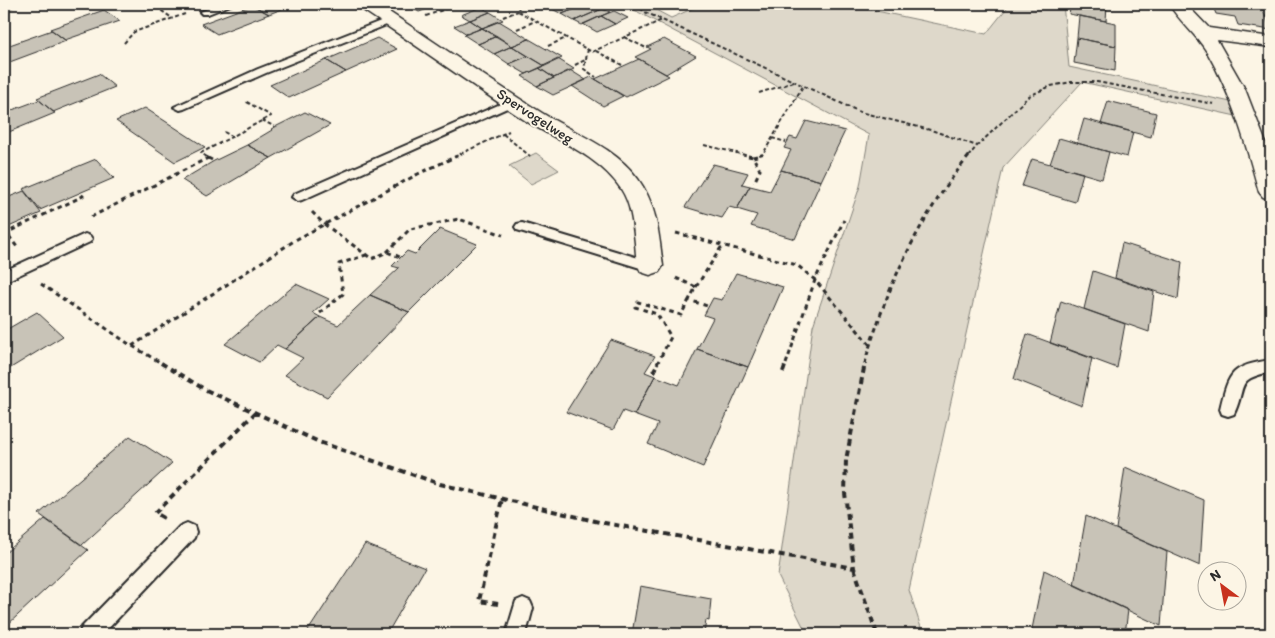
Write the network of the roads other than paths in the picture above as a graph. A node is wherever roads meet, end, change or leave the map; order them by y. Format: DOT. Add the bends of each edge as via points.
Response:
graph roads {
  1 [pos="228,4"];
  2 [pos="366,4"];
  3 [pos="1177,4"];
  4 [pos="205,12"];
  5 [pos="395,23"];
  6 [pos="1203,33"];
  7 [pos="1271,42"];
  8 [pos="512,102"];
  9 [pos="180,107"];
  10 [pos="1271,192"];
  11 [pos="298,198"];
  12 [pos="522,227"];
  13 [pos="85,239"];
  14 [pos="650,266"];
  15 [pos="4,277"];
  16 [pos="1271,366"];
  17 [pos="1228,409"];
  18 [pos="187,532"];
  19 [pos="523,608"];
  20 [pos="89,634"];
  21 [pos="516,634"];
  1 -- 4 [label="lane"];
  2 -- 5 [label="street, Spervogelweg"];
  3 -- 6 [label="street"];
  5 -- 8 [label="street, Spervogelweg"];
  5 -- 9 [label="lane"];
  6 -- 7 [label="street"];
  6 -- 10 [label="street" via="1244,110"];
  8 -- 11 [label="lane"];
  8 -- 14 [label="street, Spervogelweg" via="603,159 629,183 640,202"];
  12 -- 14 [label="lane"];
  13 -- 15 [label="lane"];
  16 -- 17 [label="lane" via="1248,370 1234,384"];
  18 -- 20 [label="lane"];
  19 -- 21 [label="lane"];
}
